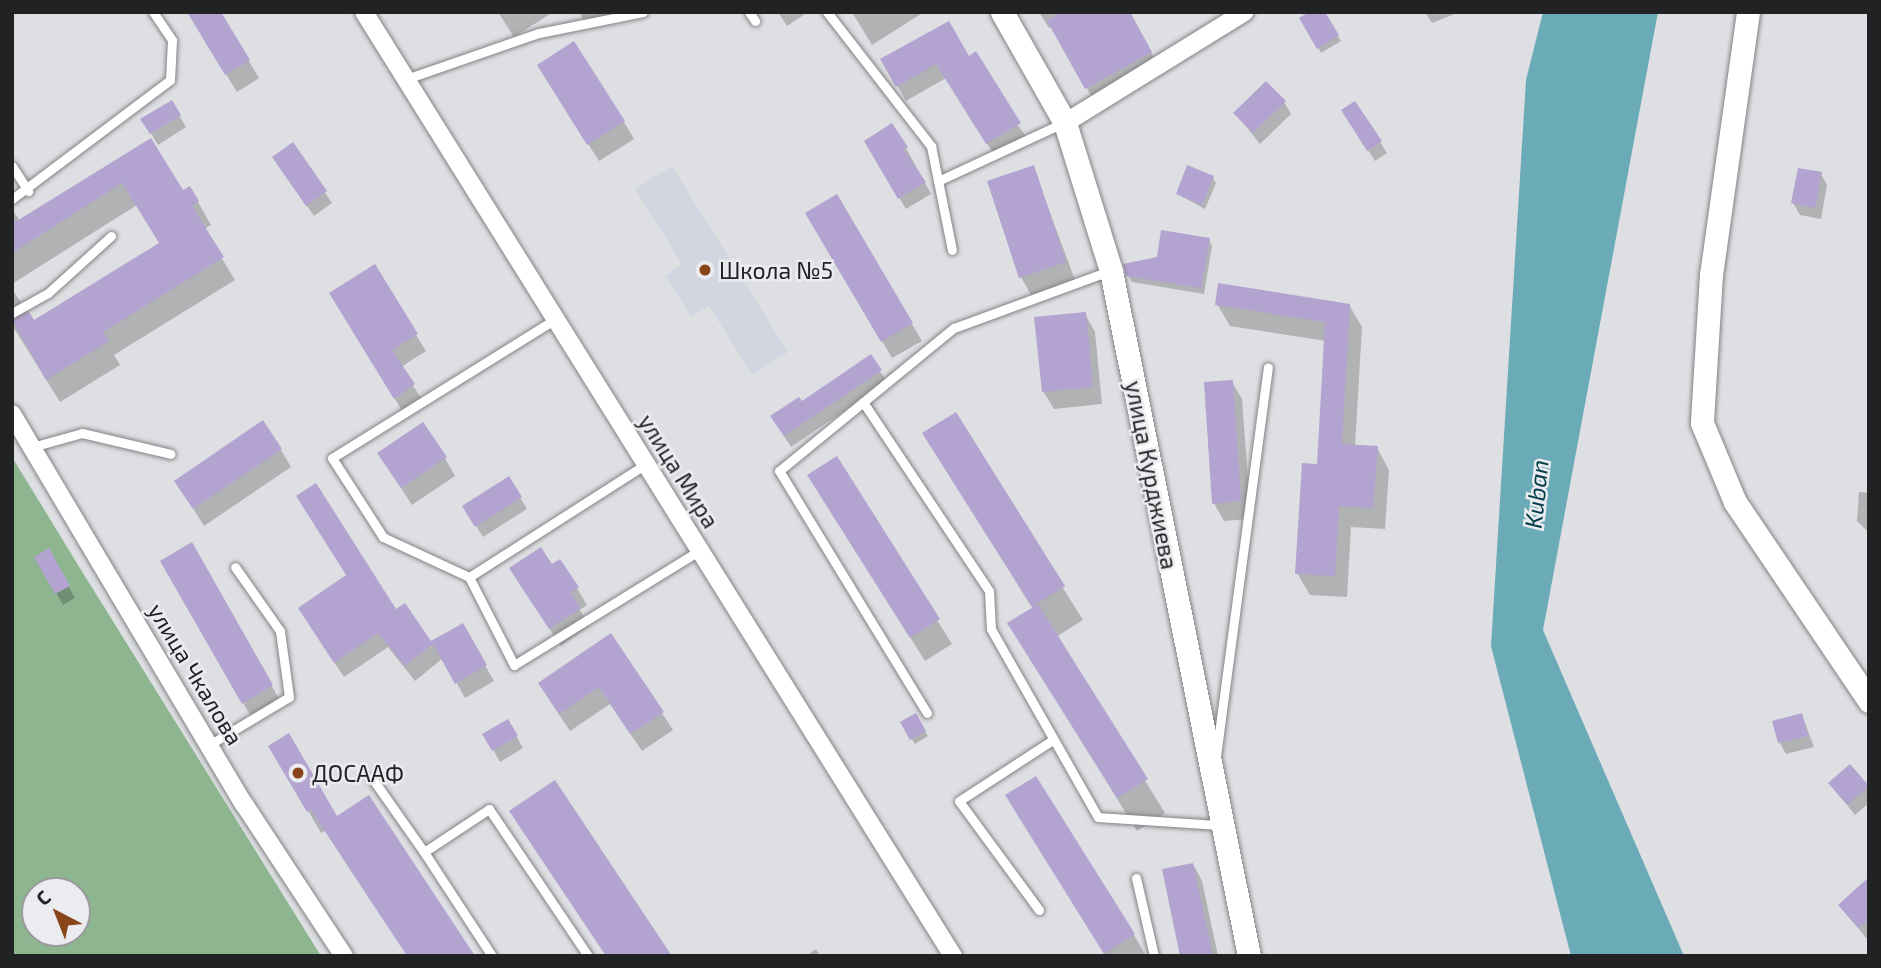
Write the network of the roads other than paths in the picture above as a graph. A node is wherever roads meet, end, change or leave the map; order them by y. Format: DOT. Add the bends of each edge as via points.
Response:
graph roads {
  1 [pos="153,12"];
  2 [pos="364,12"];
  3 [pos="643,12"];
  4 [pos="827,12"];
  5 [pos="1002,12"];
  6 [pos="1245,12"];
  7 [pos="1748,12"];
  8 [pos="406,79"];
  9 [pos="1065,123"];
  10 [pos="12,166"];
  11 [pos="938,181"];
  12 [pos="28,191"];
  13 [pos="12,199"];
  14 [pos="111,236"];
  15 [pos="952,250"];
  16 [pos="1111,271"];
  17 [pos="12,313"];
  18 [pos="554,320"];
  19 [pos="1268,368"];
  20 [pos="863,402"];
  21 [pos="12,414"];
  22 [pos="32,447"];
  23 [pos="171,454"];
  24 [pos="646,464"];
  25 [pos="700,550"];
  26 [pos="234,567"];
  27 [pos="469,577"];
  28 [pos="1869,701"];
  29 [pos="927,713"];
  30 [pos="1054,739"];
  31 [pos="209,745"];
  32 [pos="372,778"];
  33 [pos="1213,778"];
  34 [pos="1223,826"];
  35 [pos="424,852"];
  36 [pos="1136,878"];
  37 [pos="1039,910"];
  38 [pos="344,956"];
  39 [pos="492,956"];
  40 [pos="588,956"];
  41 [pos="953,956"];
  42 [pos="1154,956"];
  43 [pos="1249,956"];
  1 -- 12 [label="lane" via="172,40 170,80"];
  2 -- 8 [label="street, улица Мира"];
  3 -- 8 [label="lane" via="539,33"];
  4 -- 11 [label="lane" via="931,146"];
  5 -- 9 [label="street, улица Курджиева"];
  6 -- 9 [label="street"];
  7 -- 28 [label="street" via="1711,274 1702,423 1735,502"];
  8 -- 18 [label="street, улица Мира"];
  9 -- 11 [label="lane"];
  9 -- 16 [label="street, улица Курджиева"];
  10 -- 12 [label="lane"];
  11 -- 15 [label="lane"];
  12 -- 13 [label="lane"];
  14 -- 17 [label="lane" via="48,293"];
  16 -- 20 [label="lane" via="954,328"];
  16 -- 33 [label="street, улица Курджиева"];
  18 -- 24 [label="street, улица Мира"];
  18 -- 27 [label="lane" via="332,458 383,537"];
  19 -- 33 [label="lane"];
  20 -- 29 [label="lane" via="779,471"];
  20 -- 30 [label="lane" via="989,592 991,629"];
  21 -- 22 [label="street, улица Чкалова"];
  22 -- 23 [label="lane" via="82,433"];
  22 -- 31 [label="street, улица Чкалова"];
  24 -- 25 [label="street, улица Мира"];
  24 -- 27 [label="lane"];
  25 -- 27 [label="lane" via="514,665"];
  25 -- 41 [label="street, улица Мира"];
  26 -- 31 [label="lane" via="280,631 289,696"];
  30 -- 34 [label="lane" via="1098,817"];
  30 -- 37 [label="lane" via="959,801"];
  31 -- 38 [label="street, улица Чкалова"];
  32 -- 35 [label="lane"];
  33 -- 34 [label="street, улица Курджиева"];
  34 -- 43 [label="street, улица Курджиева"];
  35 -- 39 [label="lane"];
  35 -- 40 [label="lane" via="489,809"];
  36 -- 42 [label="lane"];
}
